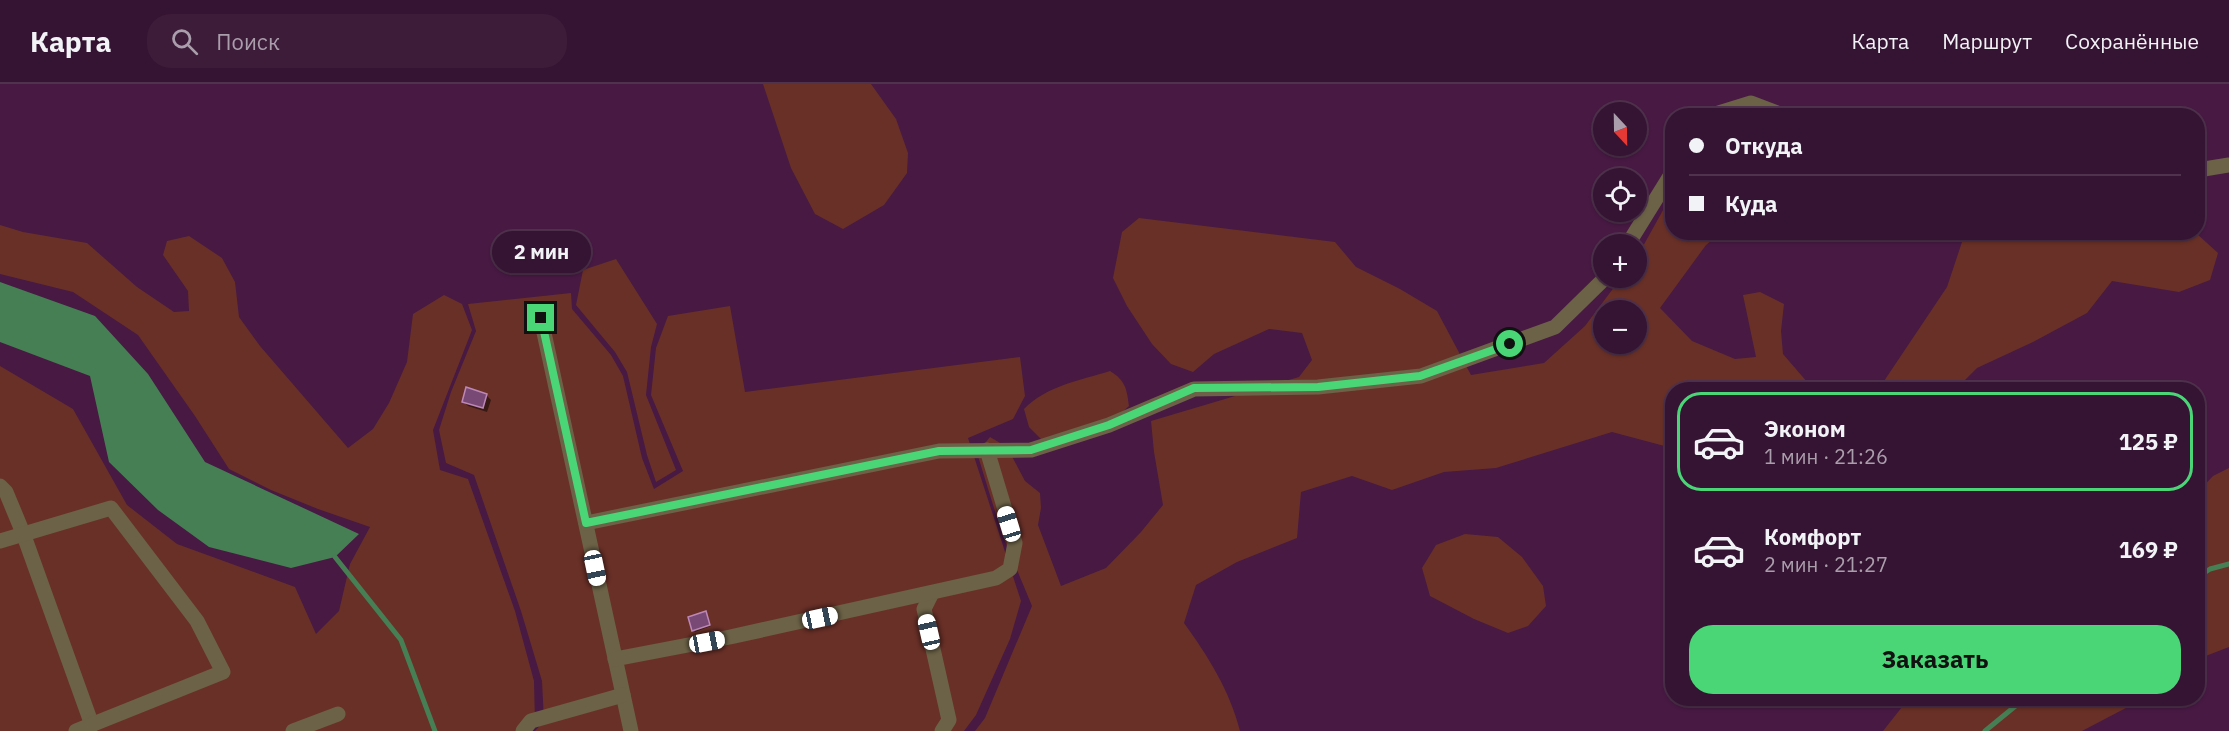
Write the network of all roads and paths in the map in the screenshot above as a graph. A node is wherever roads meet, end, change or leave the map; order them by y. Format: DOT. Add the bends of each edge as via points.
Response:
graph roads {
  1 [pos="1735,108"];
  2 [pos="1765,108"];
  3 [pos="2229,165"];
  4 [pos="2205,169"];
  5 [pos="1665,185"];
  6 [pos="1634,234"];
  7 [pos="1595,288"];
  8 [pos="541,318"];
  9 [pos="987,450"];
  10 [pos="0,486"];
  11 [pos="586,523"];
  12 [pos="23,533"];
  13 [pos="0,541"];
  14 [pos="932,593"];
  15 [pos="615,659"];
  16 [pos="623,696"];
  17 [pos="338,714"];
  18 [pos="92,725"];
  19 [pos="76,731"];
  20 [pos="293,731"];
  21 [pos="523,731"];
  22 [pos="631,731"];
  23 [pos="942,731"];
  1 -- 2 [label="street" via="1752,103"];
  3 -- 4 [label="street"];
  5 -- 6 [label="street"];
  7 -- 9 [label="street" via="1555,327 1420,376 1318,387 1194,388 1109,425 1031,450"];
  8 -- 11 [label="street"];
  9 -- 11 [label="street" via="939,451"];
  9 -- 14 [label="street" via="1015,543 1010,569 996,578"];
  10 -- 12 [label="street"];
  11 -- 15 [label="street"];
  12 -- 13 [label="street"];
  12 -- 18 [label="street"];
  12 -- 18 [label="street" via="111,508 197,621 223,672"];
  14 -- 15 [label="street"];
  14 -- 23 [label="street" via="924,609 949,720"];
  15 -- 16 [label="street"];
  16 -- 21 [label="street" via="531,721"];
  16 -- 22 [label="street"];
  17 -- 20 [label="street"];
  18 -- 19 [label="street"];
}
